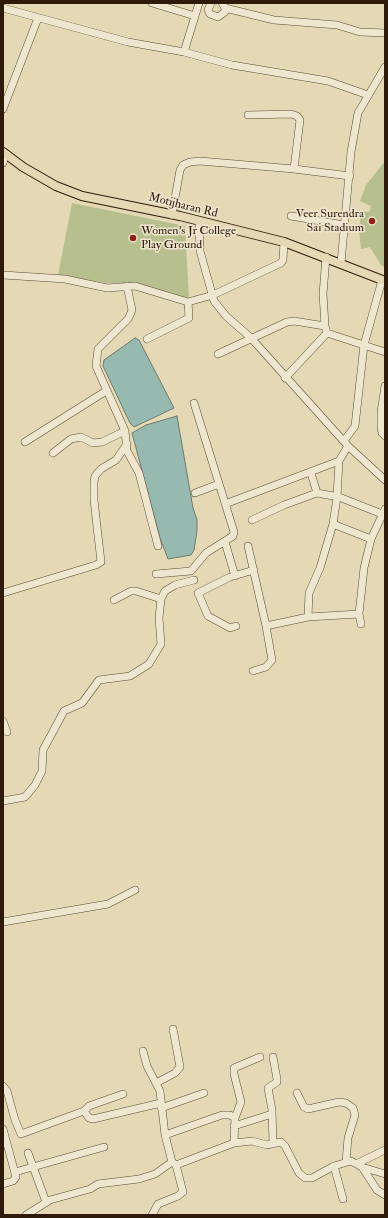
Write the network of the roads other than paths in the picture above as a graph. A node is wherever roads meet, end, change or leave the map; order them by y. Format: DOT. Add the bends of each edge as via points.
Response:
graph roads {
  1 [pos="152,3"];
  2 [pos="200,3"];
  3 [pos="210,4"];
  4 [pos="224,5"];
  5 [pos="3,8"];
  6 [pos="195,16"];
  7 [pos="38,18"];
  8 [pos="385,33"];
  9 [pos="184,52"];
  10 [pos="385,67"];
  11 [pos="368,95"];
  12 [pos="3,110"];
  13 [pos="248,115"];
  14 [pos="4,153"];
  15 [pos="3,163"];
  16 [pos="294,169"];
  17 [pos="350,176"];
  18 [pos="172,215"];
  19 [pos="291,216"];
  20 [pos="199,222"];
  21 [pos="344,224"];
  22 [pos="284,242"];
  23 [pos="326,257"];
  24 [pos="341,263"];
  25 [pos="3,275"];
  26 [pos="383,281"];
  27 [pos="127,286"];
  28 [pos="213,295"];
  29 [pos="188,302"];
  30 [pos="326,330"];
  31 [pos="251,338"];
  32 [pos="147,339"];
  33 [pos="364,345"];
  34 [pos="385,352"];
  35 [pos="218,354"];
  36 [pos="285,378"];
  37 [pos="385,386"];
  38 [pos="106,391"];
  39 [pos="194,403"];
  40 [pos="125,431"];
  41 [pos="385,436"];
  42 [pos="25,442"];
  43 [pos="346,443"];
  44 [pos="127,444"];
  45 [pos="53,452"];
  46 [pos="339,462"];
  47 [pos="311,473"];
  48 [pos="385,480"];
  49 [pos="219,484"];
  50 [pos="195,493"];
  51 [pos="316,493"];
  52 [pos="337,497"];
  53 [pos="225,504"];
  54 [pos="384,511"];
  55 [pos="252,520"];
  56 [pos="333,524"];
  57 [pos="371,539"];
  58 [pos="225,542"];
  59 [pos="158,546"];
  60 [pos="248,546"];
  61 [pos="254,570"];
  62 [pos="191,571"];
  63 [pos="156,574"];
  64 [pos="234,576"];
  65 [pos="194,580"];
  66 [pos="3,593"];
  67 [pos="198,593"];
  68 [pos="161,599"];
  69 [pos="114,600"];
  70 [pos="359,614"];
  71 [pos="308,617"];
  72 [pos="361,624"];
  73 [pos="236,626"];
  74 [pos="266,626"];
  75 [pos="253,671"];
  76 [pos="3,721"];
  77 [pos="7,732"];
  78 [pos="3,801"];
  79 [pos="135,890"];
  80 [pos="3,922"];
  81 [pos="173,1029"];
  82 [pos="143,1051"];
  83 [pos="260,1057"];
  84 [pos="272,1057"];
  85 [pos="156,1083"];
  86 [pos="3,1086"];
  87 [pos="204,1093"];
  88 [pos="297,1093"];
  89 [pos="123,1094"];
  90 [pos="161,1105"];
  91 [pos="84,1112"];
  92 [pos="272,1114"];
  93 [pos="235,1118"];
  94 [pos="234,1126"];
  95 [pos="3,1129"];
  96 [pos="165,1135"];
  97 [pos="234,1143"];
  98 [pos="273,1144"];
  99 [pos="104,1147"];
  100 [pos="385,1150"];
  101 [pos="28,1153"];
  102 [pos="346,1162"];
  103 [pos="174,1164"];
  104 [pos="360,1165"];
  105 [pos="334,1166"];
  106 [pos="32,1167"];
  107 [pos="15,1172"];
  108 [pos="385,1174"];
  109 [pos="3,1184"];
  110 [pos="385,1195"];
  111 [pos="343,1199"];
  112 [pos="46,1202"];
  113 [pos="26,1215"];
  114 [pos="152,1215"];
  1 -- 6 [label="street"];
  2 -- 3 [label="street"];
  2 -- 6 [label="street"];
  3 -- 4 [label="street" via="210,14 214,17 222,15"];
  4 -- 8 [label="street" via="274,20 332,24 360,32"];
  5 -- 7 [label="street"];
  6 -- 9 [label="street"];
  7 -- 9 [label="street" via="128,42"];
  7 -- 12 [label="street"];
  9 -- 11 [label="street" via="232,65 328,81"];
  10 -- 11 [label="street"];
  11 -- 17 [label="street" via="358,113"];
  13 -- 16 [label="street" via="297,116 300,120"];
  14 -- 15 [label="street"];
  14 -- 18 [label="main road, Motijharan Rd" via="14,163 56,186 82,196"];
  16 -- 17 [label="street"];
  16 -- 18 [label="street" via="206,161 190,162 183,165 180,170"];
  17 -- 21 [label="street"];
  18 -- 20 [label="main road, Motijharan Rd"];
  19 -- 21 [label="street"];
  20 -- 22 [label="main road, Motijharan Rd"];
  20 -- 28 [label="street" via="200,251"];
  21 -- 24 [label="street"];
  22 -- 23 [label="main road, Motijharan Rd"];
  22 -- 28 [label="street" via="281,263"];
  23 -- 24 [label="main road, Motijharan Rd"];
  23 -- 30 [label="street" via="323,294"];
  24 -- 26 [label="main road, Motijharan Rd"];
  25 -- 27 [label="street" via="65,279 107,288"];
  26 -- 33 [label="street"];
  27 -- 29 [label="street" via="135,286"];
  27 -- 38 [label="street" via="132,310 128,319 98,349 95,357"];
  28 -- 29 [label="street"];
  28 -- 31 [label="street" via="214,301 226,316"];
  29 -- 32 [label="street" via="189,318"];
  30 -- 31 [label="street" via="294,320"];
  30 -- 33 [label="street"];
  30 -- 36 [label="street"];
  31 -- 35 [label="street"];
  31 -- 36 [label="street"];
  33 -- 34 [label="street"];
  33 -- 43 [label="street" via="355,426"];
  36 -- 43 [label="street"];
  37 -- 41 [label="street" via="381,419 382,433"];
  38 -- 40 [label="street"];
  38 -- 42 [label="street"];
  39 -- 49 [label="street"];
  40 -- 44 [label="street"];
  40 -- 45 [label="street" via="102,442 93,443 81,437 72,439"];
  43 -- 46 [label="street"];
  43 -- 48 [label="street"];
  44 -- 59 [label="street" via="143,487"];
  44 -- 66 [label="street" via="116,460 101,469 94,482 100,562"];
  46 -- 47 [label="street"];
  46 -- 52 [label="street"];
  47 -- 51 [label="street"];
  47 -- 53 [label="street"];
  49 -- 50 [label="street"];
  49 -- 53 [label="street"];
  51 -- 52 [label="street"];
  51 -- 55 [label="street"];
  52 -- 54 [label="street"];
  52 -- 56 [label="street"];
  53 -- 58 [label="street" via="234,532"];
  54 -- 57 [label="street"];
  56 -- 57 [label="street"];
  56 -- 71 [label="street" via="320,568 309,593"];
  57 -- 70 [label="street" via="364,568"];
  58 -- 62 [label="street" via="206,553"];
  58 -- 64 [label="street"];
  60 -- 61 [label="street"];
  61 -- 64 [label="street"];
  61 -- 74 [label="street"];
  62 -- 63 [label="street"];
  62 -- 65 [label="street"];
  64 -- 67 [label="street"];
  65 -- 67 [label="street"];
  65 -- 68 [label="street" via="171,587 165,591"];
  67 -- 73 [label="street" via="208,616 230,628"];
  68 -- 69 [label="street" via="131,591"];
  68 -- 78 [label="street" via="160,644 149,664 130,676 99,680 82,703 64,711 43,750 42,771 35,785 25,797"];
  70 -- 71 [label="street"];
  70 -- 72 [label="street"];
  71 -- 74 [label="street"];
  74 -- 75 [label="street" via="272,660 266,666"];
  76 -- 77 [label="street"];
  79 -- 80 [label="street" via="108,904"];
  81 -- 85 [label="street" via="180,1067 175,1073"];
  82 -- 85 [label="street"];
  83 -- 93 [label="street" via="234,1068 241,1102"];
  84 -- 92 [label="street" via="277,1079 277,1082 268,1088"];
  85 -- 90 [label="street" via="160,1091"];
  86 -- 91 [label="street" via="21,1134"];
  87 -- 90 [label="street"];
  88 -- 102 [label="street" via="304,1107 308,1109 339,1102 353,1108 355,1116 348,1138"];
  89 -- 91 [label="street" via="89,1106"];
  90 -- 91 [label="street" via="93,1119"];
  90 -- 96 [label="street"];
  92 -- 94 [label="street"];
  92 -- 98 [label="street"];
  93 -- 94 [label="street"];
  93 -- 96 [label="street" via="222,1115"];
  94 -- 97 [label="street"];
  95 -- 107 [label="street"];
  96 -- 103 [label="street"];
  97 -- 98 [label="street" via="252,1141"];
  97 -- 103 [label="street"];
  98 -- 105 [label="street" via="283,1144 304,1178 318,1176"];
  99 -- 106 [label="street"];
  100 -- 104 [label="street"];
  101 -- 106 [label="street"];
  102 -- 104 [label="street"];
  102 -- 105 [label="street"];
  103 -- 112 [label="street" via="155,1174 98,1184 90,1189"];
  103 -- 114 [label="street" via="183,1192 158,1204"];
  104 -- 108 [label="street"];
  104 -- 110 [label="street" via="377,1190"];
  105 -- 111 [label="street"];
  106 -- 107 [label="street"];
  106 -- 112 [label="street"];
  107 -- 109 [label="street" via="15,1179"];
  112 -- 113 [label="street"];
}
